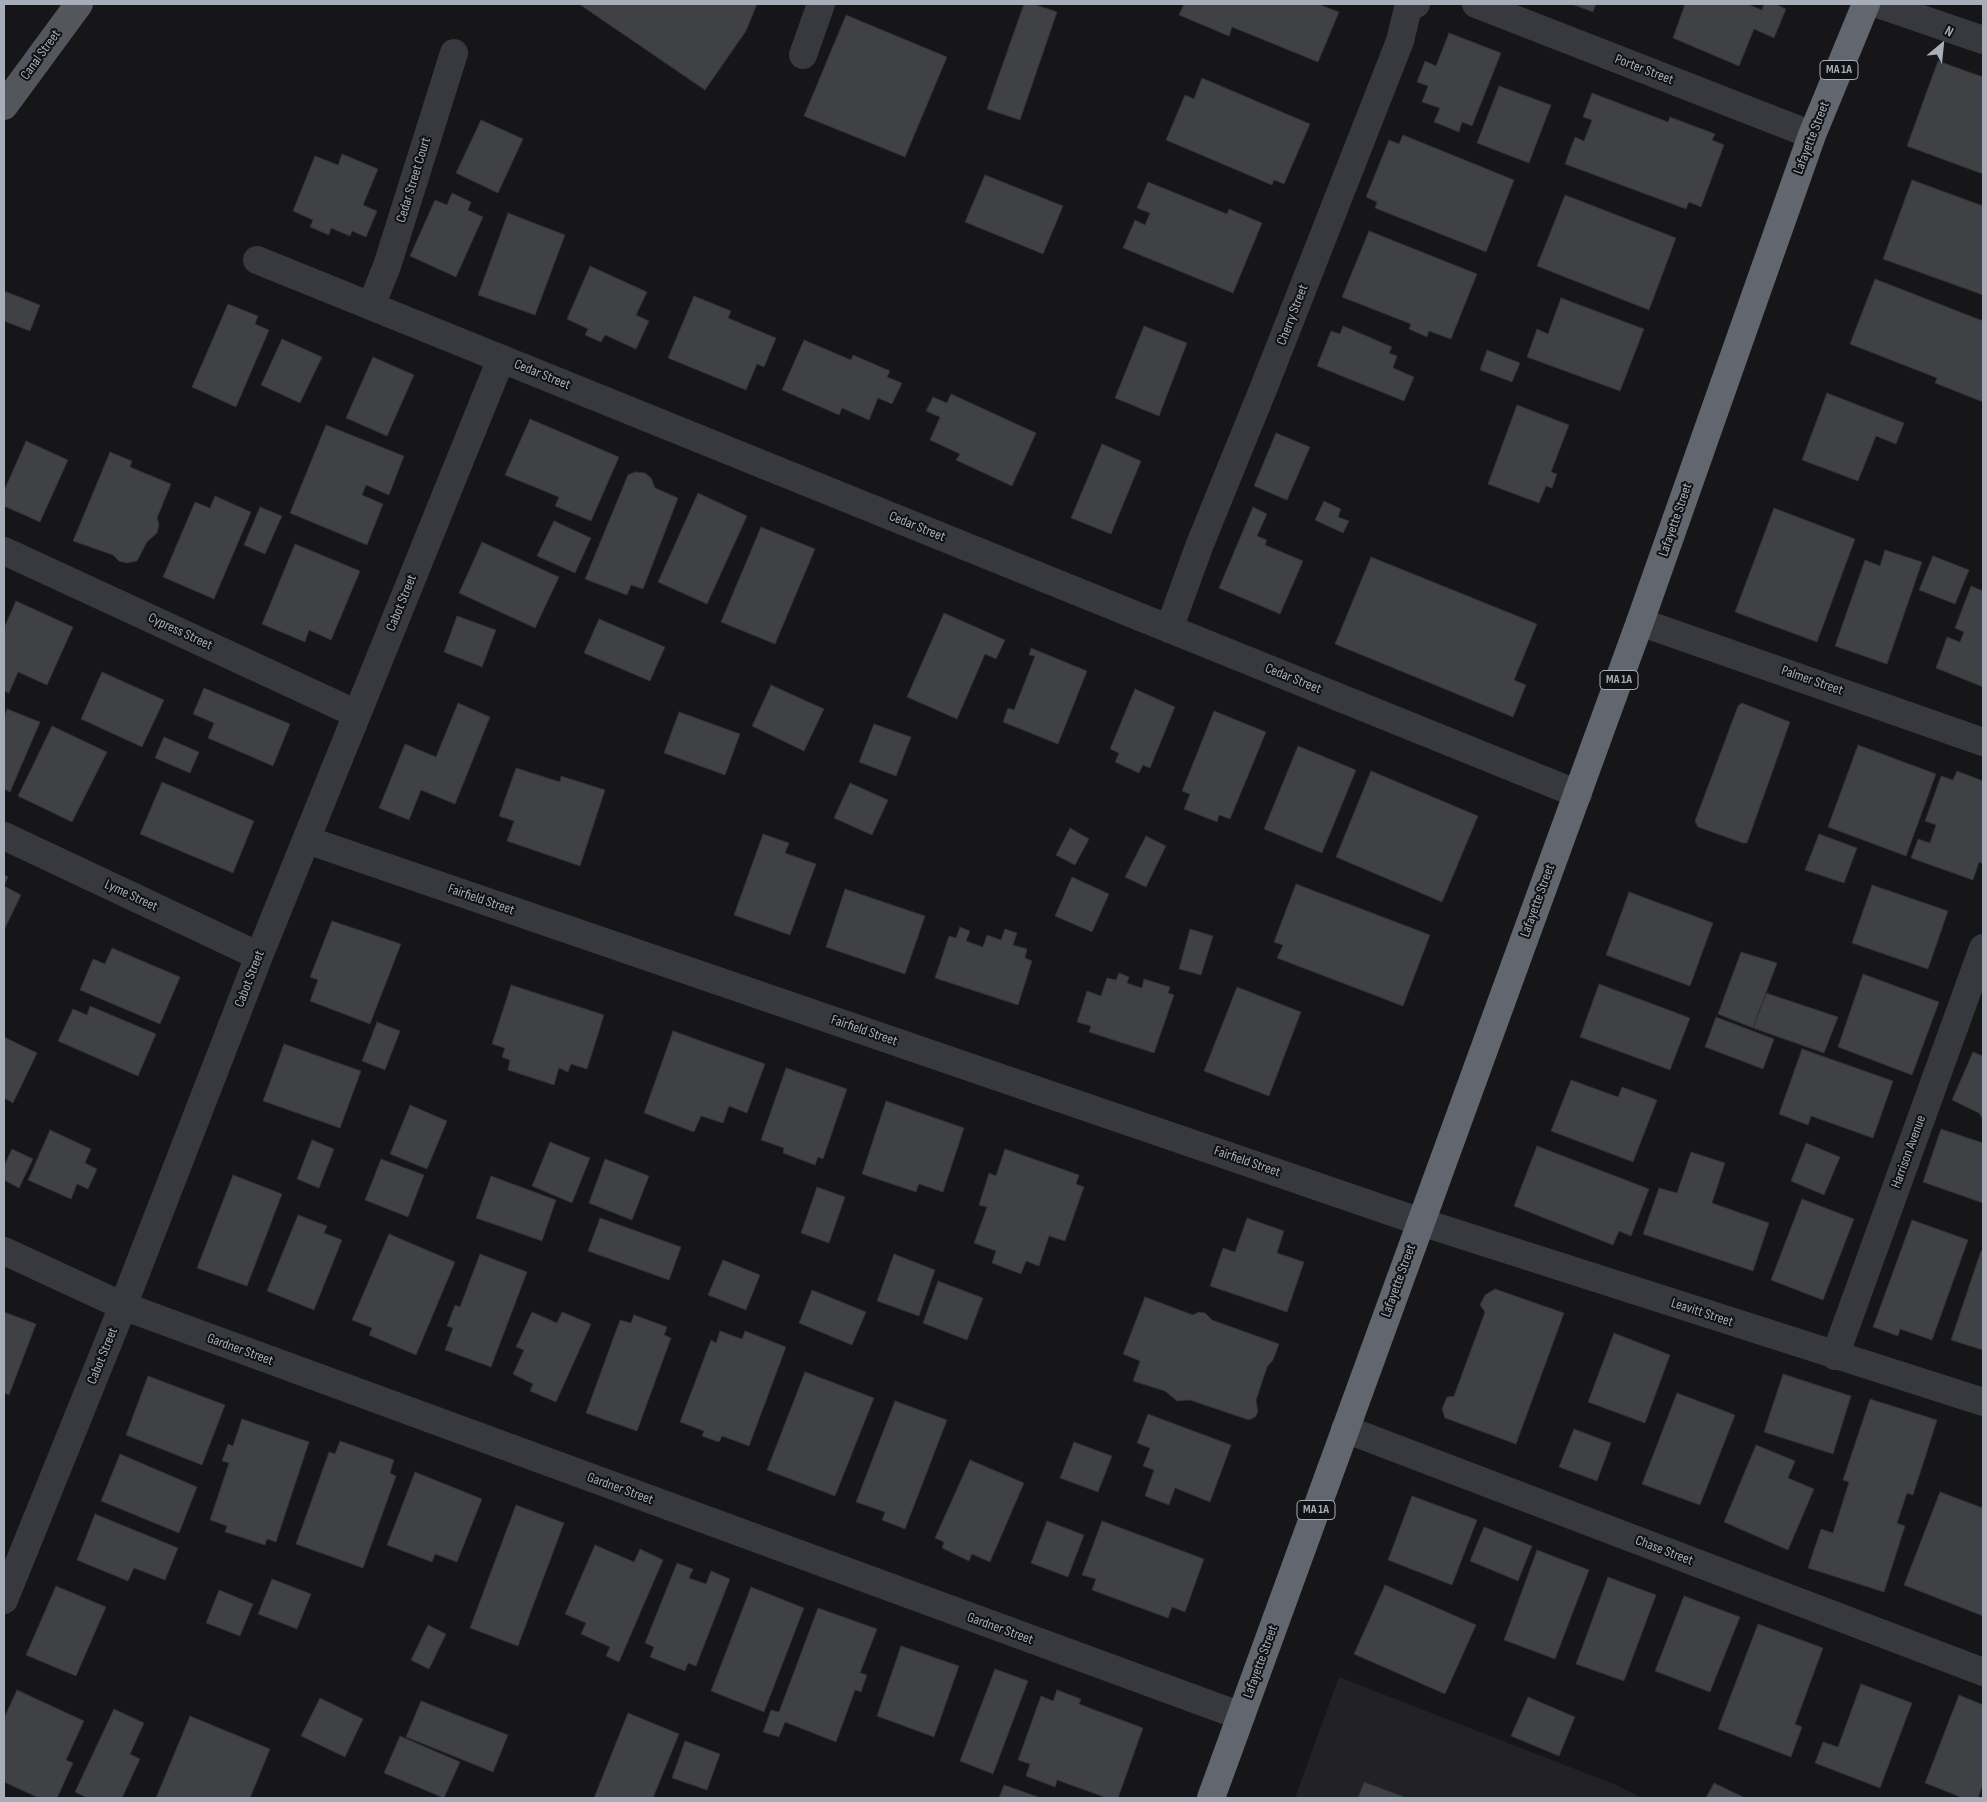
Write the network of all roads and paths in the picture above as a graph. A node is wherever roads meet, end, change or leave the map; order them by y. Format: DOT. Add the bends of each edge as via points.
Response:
graph roads {
  1 [pos="79,4"];
  2 [pos="821,4"];
  3 [pos="1416,4"];
  4 [pos="1476,4"];
  5 [pos="1866,4"];
  6 [pos="1878,4"];
  7 [pos="1983,40"];
  8 [pos="454,52"];
  9 [pos="803,55"];
  10 [pos="4,106"];
  11 [pos="1812,136"];
  12 [pos="257,260"];
  13 [pos="371,306"];
  14 [pos="501,359"];
  15 [pos="4,551"];
  16 [pos="1640,622"];
  17 [pos="1169,629"];
  18 [pos="357,714"];
  19 [pos="1983,742"];
  20 [pos="1578,794"];
  21 [pos="4,836"];
  22 [pos="307,840"];
  23 [pos="1983,948"];
  24 [pos="259,956"];
  25 [pos="1421,1222"];
  26 [pos="4,1251"];
  27 [pos="123,1306"];
  28 [pos="1835,1356"];
  29 [pos="1983,1402"];
  30 [pos="1345,1429"];
  31 [pos="4,1600"];
  32 [pos="1983,1672"];
  33 [pos="1240,1716"];
  34 [pos="1210,1798"];
  1 -- 10 [label="main road, Canal Street"];
  2 -- 9 [label="street"];
  3 -- 17 [label="street, Cherry Street" via="1408,8 1396,50"];
  4 -- 11 [label="street, Porter Street"];
  5 -- 11 [label="highway, Lafayette Street / MA 1A"];
  6 -- 7 [label="street"];
  8 -- 13 [label="street, Cedar Street Court" via="387,266"];
  11 -- 16 [label="highway, Lafayette Street / MA 1A"];
  12 -- 13 [label="street, Cedar Street"];
  13 -- 14 [label="street, Cedar Street"];
  14 -- 17 [label="street, Cedar Street"];
  14 -- 18 [label="street, Cabot Street"];
  15 -- 18 [label="street, Cypress Street"];
  16 -- 19 [label="street, Palmer Street"];
  16 -- 20 [label="highway, Lafayette Street / MA 1A"];
  17 -- 20 [label="street, Cedar Street"];
  18 -- 22 [label="street, Cabot Street"];
  20 -- 25 [label="highway, Lafayette Street / MA 1A"];
  21 -- 24 [label="street, Lyme Street"];
  22 -- 24 [label="street, Cabot Street"];
  22 -- 25 [label="street, Fairfield Street"];
  23 -- 28 [label="street, Harrison Avenue"];
  24 -- 27 [label="street, Cabot Street"];
  25 -- 28 [label="street, Leavitt Street"];
  25 -- 30 [label="highway, Lafayette Street / MA 1A"];
  26 -- 27 [label="street, Gardner Street"];
  27 -- 31 [label="street, Cabot Street"];
  27 -- 33 [label="street, Gardner Street"];
  28 -- 29 [label="street, Leavitt Street"];
  30 -- 32 [label="street, Chase Street"];
  30 -- 33 [label="highway, Lafayette Street / MA 1A"];
  33 -- 34 [label="highway, Lafayette Street / MA 1A"];
}
